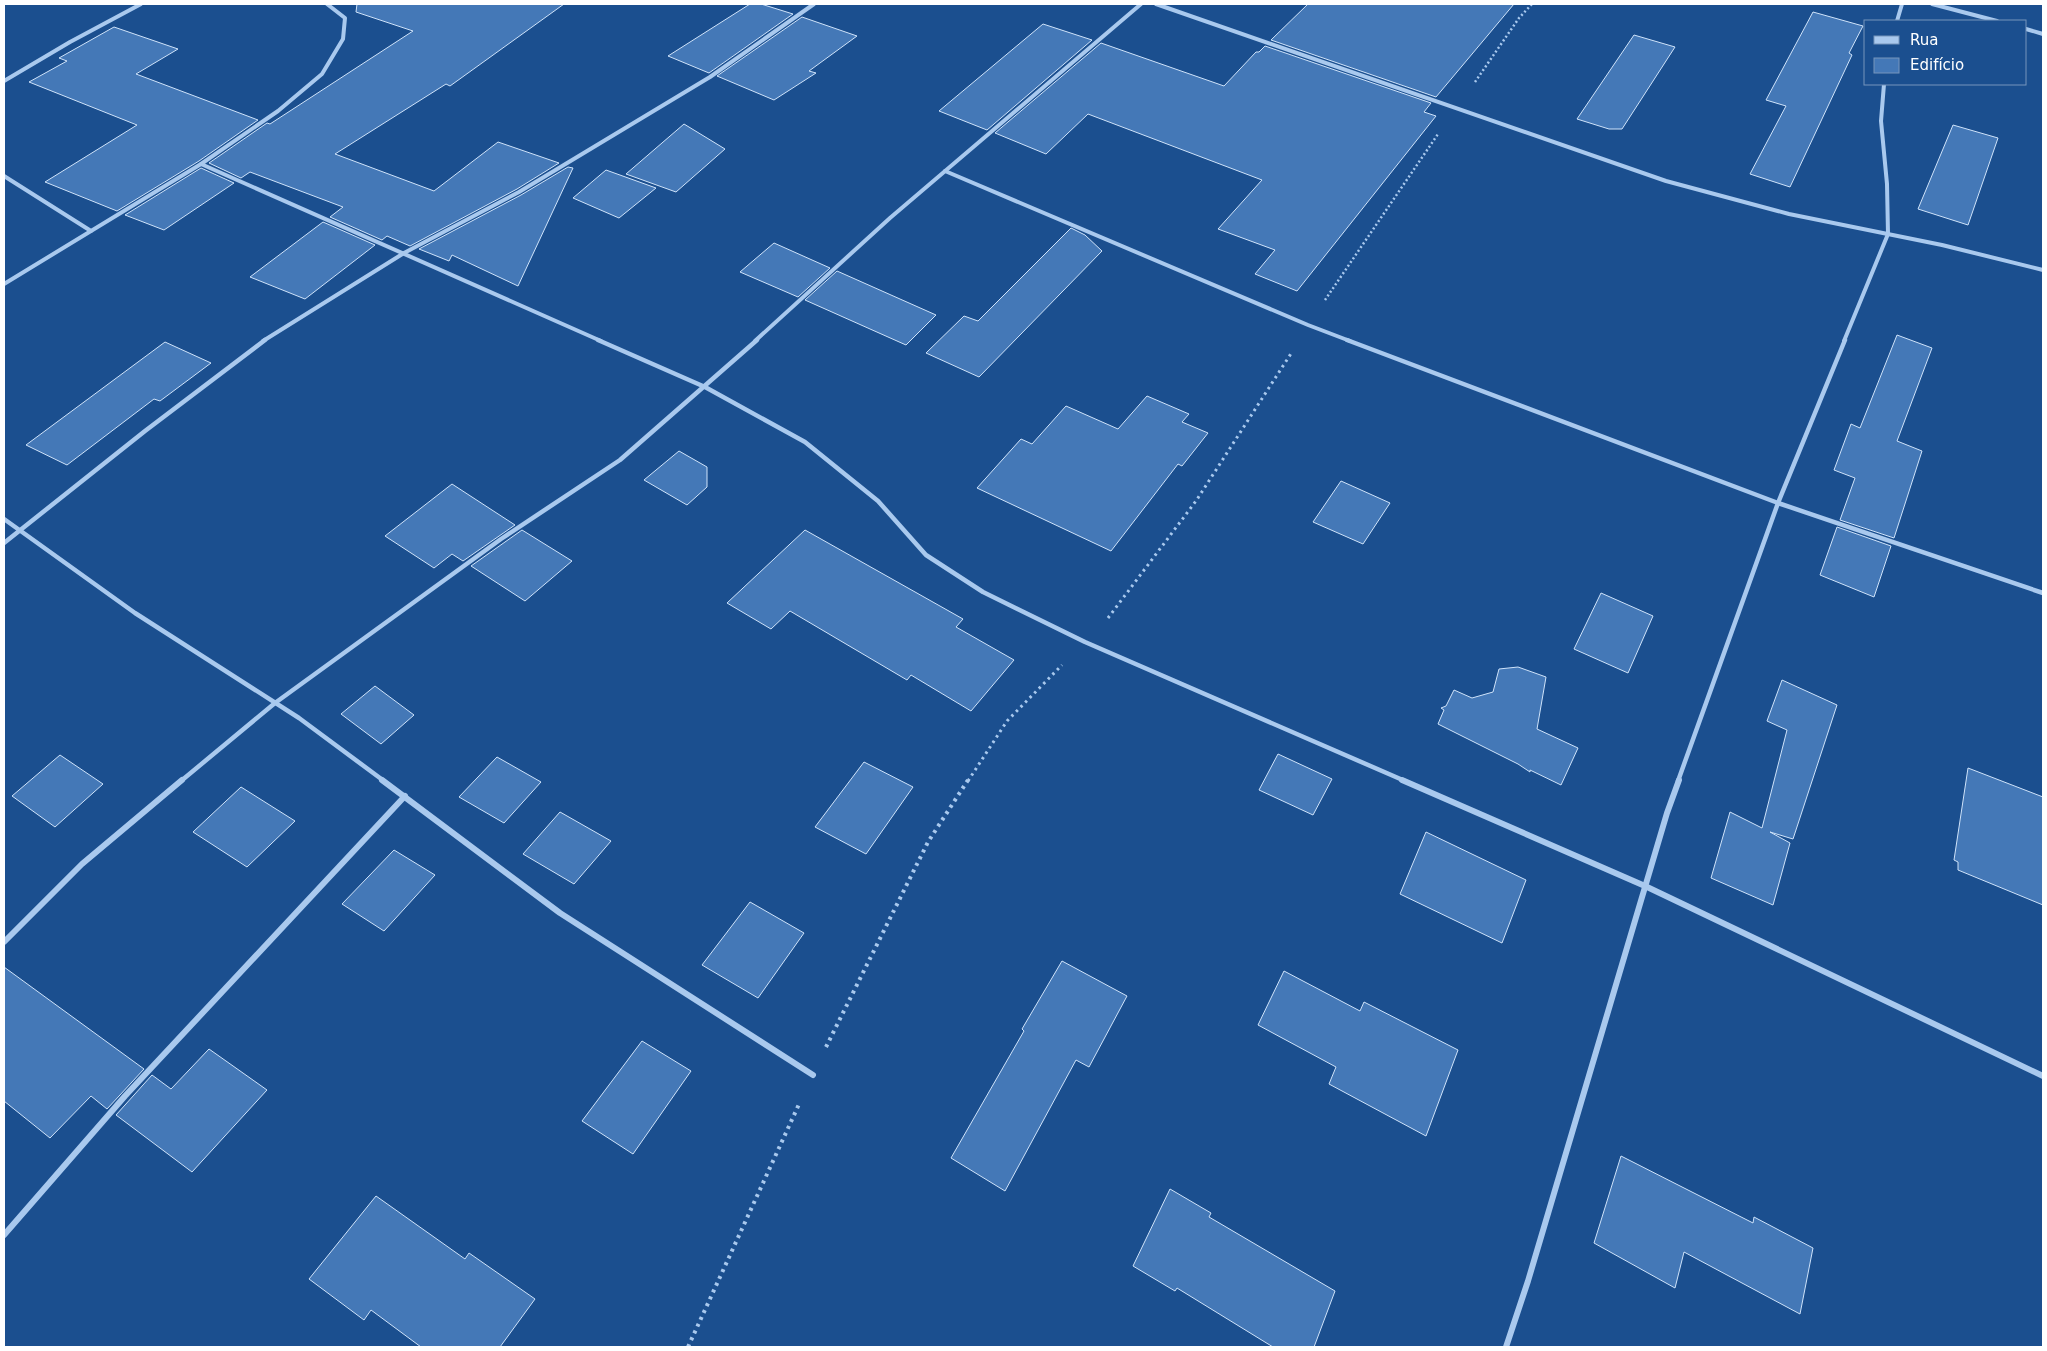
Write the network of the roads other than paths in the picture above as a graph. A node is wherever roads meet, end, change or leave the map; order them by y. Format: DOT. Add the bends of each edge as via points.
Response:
graph roads {
  1 [pos="141,4"];
  2 [pos="327,4"];
  3 [pos="814,4"];
  4 [pos="1141,4"];
  5 [pos="1156,4"];
  6 [pos="1902,4"];
  7 [pos="1932,4"];
  8 [pos="1897,20"];
  9 [pos="1993,20"];
  10 [pos="2027,29"];
  11 [pos="2043,34"];
  12 [pos="4,81"];
  13 [pos="1884,85"];
  14 [pos="201,164"];
  15 [pos="945,171"];
  16 [pos="4,176"];
  17 [pos="91,231"];
  18 [pos="1888,234"];
  19 [pos="404,253"];
  20 [pos="2043,270"];
  21 [pos="4,284"];
  22 [pos="705,387"];
  23 [pos="1778,503"];
  24 [pos="4,518"];
  25 [pos="21,531"];
  26 [pos="4,543"];
  27 [pos="2043,593"];
  28 [pos="275,702"];
  29 [pos="405,796"];
  30 [pos="1645,886"];
  31 [pos="4,942"];
  32 [pos="813,1075"];
  33 [pos="2043,1076"];
  34 [pos="4,1235"];
  35 [pos="1506,1347"];
  1 -- 12 [label="street"];
  2 -- 14 [label="street" via="345,18 343,39 322,74 278,111"];
  3 -- 19 [label="street" via="710,77 519,192"];
  4 -- 15 [label="street"];
  5 -- 18 [label="street" via="1666,181 1788,214"];
  6 -- 8 [label="street"];
  7 -- 9 [label="street"];
  10 -- 11 [label="street"];
  13 -- 18 [label="street" via="1881,121"];
  14 -- 17 [label="street"];
  14 -- 19 [label="street"];
  15 -- 22 [label="street"];
  15 -- 23 [label="street" via="1308,325"];
  16 -- 17 [label="street"];
  17 -- 21 [label="street"];
  18 -- 20 [label="street"];
  18 -- 23 [label="street"];
  19 -- 22 [label="street"];
  19 -- 25 [label="street" via="258,344"];
  22 -- 28 [label="street" via="620,460 501,539"];
  22 -- 30 [label="street" via="805,442 878,501 926,555 983,592 1085,642"];
  23 -- 27 [label="street"];
  23 -- 30 [label="street" via="1667,813"];
  24 -- 25 [label="street"];
  25 -- 26 [label="street"];
  25 -- 28 [label="street" via="135,613"];
  28 -- 29 [label="street"];
  28 -- 31 [label="street" via="82,864"];
  29 -- 32 [label="street" via="560,913"];
  29 -- 34 [label="street" via="125,1096"];
  30 -- 33 [label="street"];
  30 -- 35 [label="street"];
}
